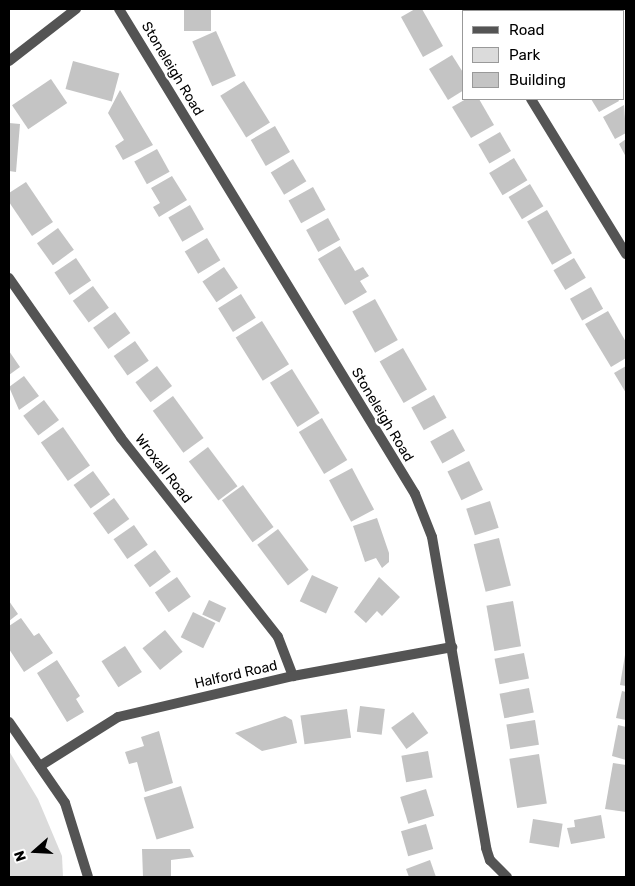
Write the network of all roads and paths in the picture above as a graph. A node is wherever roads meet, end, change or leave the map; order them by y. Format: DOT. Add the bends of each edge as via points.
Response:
graph roads {
  1 [pos="76,9"];
  2 [pos="119,9"];
  3 [pos="9,61"];
  4 [pos="532,100"];
  5 [pos="626,254"];
  6 [pos="9,278"];
  7 [pos="452,647"];
  8 [pos="293,676"];
  9 [pos="9,722"];
  10 [pos="40,766"];
  11 [pos="88,877"];
  12 [pos="507,877"];
  1 -- 3 [label="street"];
  2 -- 7 [label="street, Stoneleigh Road" via="415,494 432,537"];
  4 -- 5 [label="street"];
  6 -- 8 [label="street, Wroxall Road" via="121,438 278,637"];
  7 -- 8 [label="street, Halford Road"];
  7 -- 12 [label="street, Stoneleigh Road" via="486,848 490,860"];
  8 -- 10 [label="street, Halford Road" via="118,717"];
  9 -- 10 [label="street"];
  10 -- 11 [label="street" via="74,825"];
}
